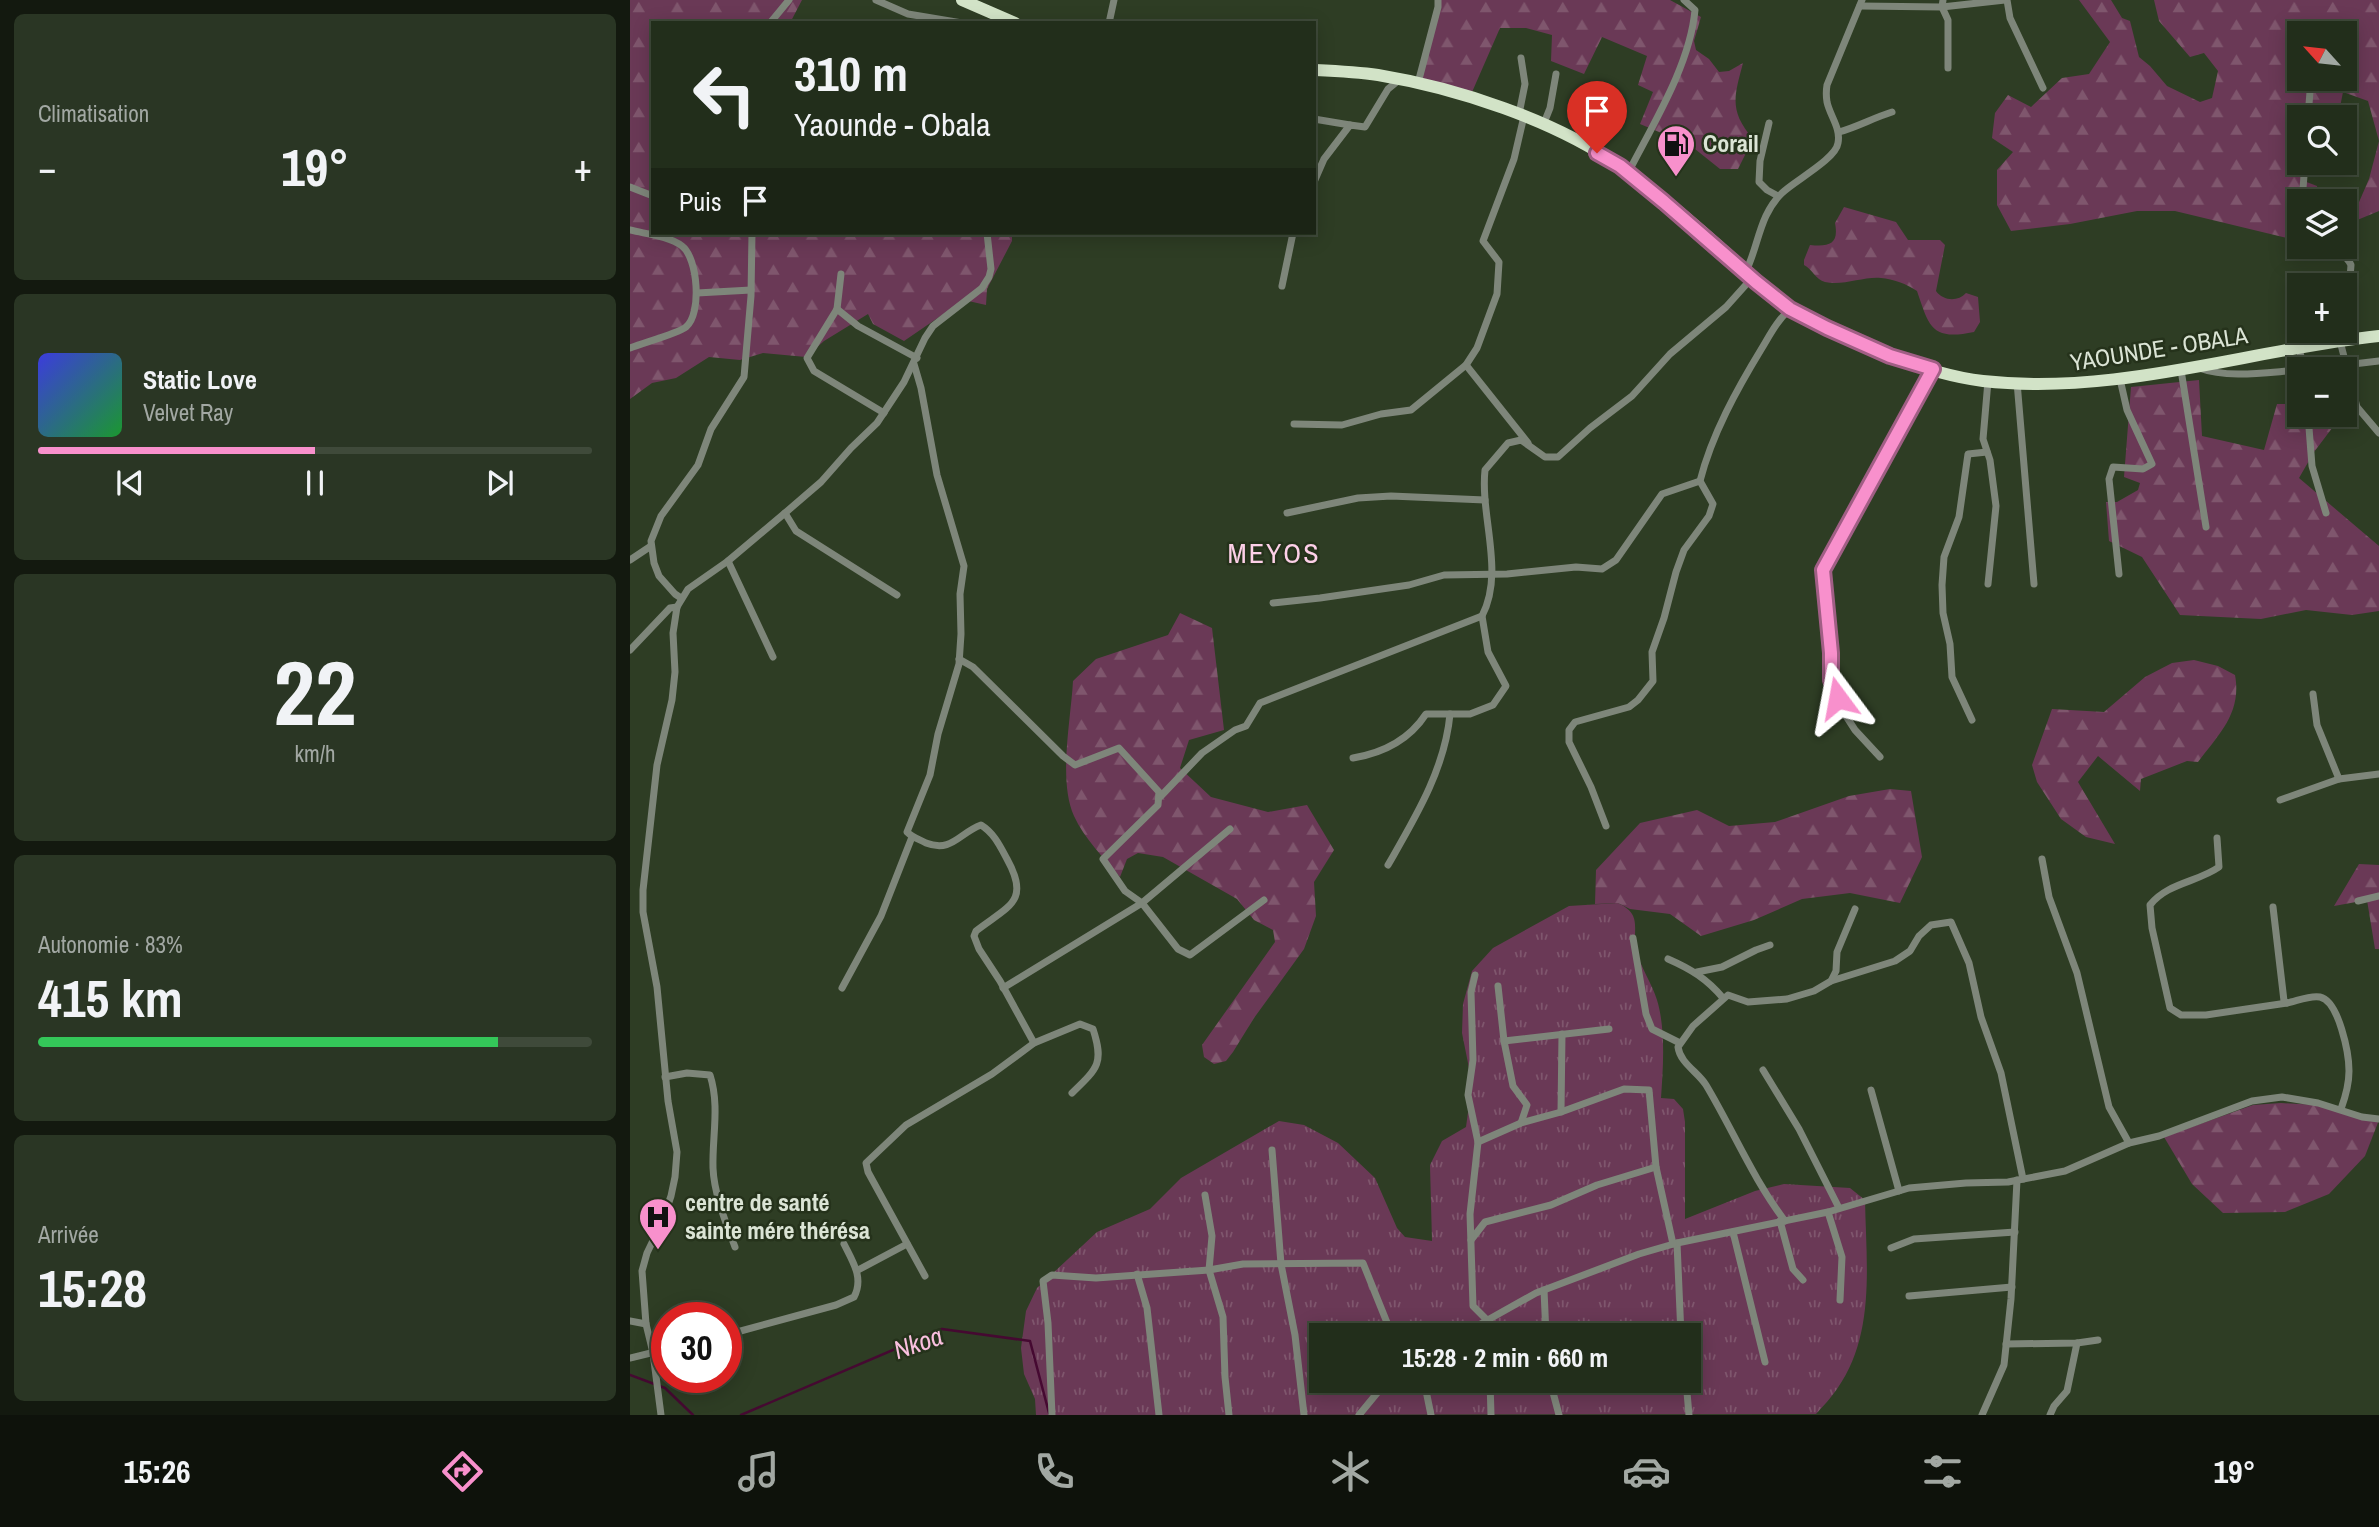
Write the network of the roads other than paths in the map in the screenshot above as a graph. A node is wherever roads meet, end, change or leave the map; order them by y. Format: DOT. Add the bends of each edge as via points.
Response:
graph roads {
  1 [pos="789,0"];
  2 [pos="876,0"];
  3 [pos="962,0"];
  4 [pos="1114,0"];
  5 [pos="1438,0"];
  6 [pos="2006,0"];
  7 [pos="1689,1"];
  8 [pos="1861,3"];
  9 [pos="1942,3"];
  10 [pos="772,21"];
  11 [pos="950,21"];
  12 [pos="1010,21"];
  13 [pos="1109,21"];
  14 [pos="1521,58"];
  15 [pos="1948,68"];
  16 [pos="1316,69"];
  17 [pos="1556,74"];
  18 [pos="1399,79"];
  19 [pos="1417,84"];
  20 [pos="2043,88"];
  21 [pos="1892,113"];
  22 [pos="1522,115"];
  23 [pos="1316,120"];
  24 [pos="1544,123"];
  25 [pos="1769,123"];
  26 [pos="1350,125"];
  27 [pos="1839,132"];
  28 [pos="1628,173"];
  29 [pos="1316,177"];
  30 [pos="630,187"];
  31 [pos="651,194"];
  32 [pos="1778,196"];
  33 [pos="630,230"];
  34 [pos="752,235"];
  35 [pos="987,235"];
  36 [pos="1293,235"];
  37 [pos="841,274"];
  38 [pos="1749,275"];
  39 [pos="1282,286"];
  40 [pos="751,290"];
  41 [pos="697,293"];
  42 [pos="837,309"];
  43 [pos="1790,309"];
  44 [pos="2379,336"];
  45 [pos="2357,339"];
  46 [pos="2330,343"];
  47 [pos="630,348"];
  48 [pos="2299,348"];
  49 [pos="2300,357"];
  50 [pos="915,361"];
  51 [pos="2379,361"];
  52 [pos="2357,364"];
  53 [pos="1466,365"];
  54 [pos="2195,366"];
  55 [pos="1933,369"];
  56 [pos="2181,370"];
  57 [pos="2287,371"];
  58 [pos="2120,379"];
  59 [pos="1988,381"];
  60 [pos="2017,382"];
  61 [pos="2357,407"];
  62 [pos="884,413"];
  63 [pos="1294,424"];
  64 [pos="2309,427"];
  65 [pos="2379,433"];
  66 [pos="1528,443"];
  67 [pos="1987,452"];
  68 [pos="1700,481"];
  69 [pos="1485,500"];
  70 [pos="785,513"];
  71 [pos="1287,513"];
  72 [pos="2326,513"];
  73 [pos="2206,527"];
  74 [pos="651,546"];
  75 [pos="630,560"];
  76 [pos="728,561"];
  77 [pos="1491,574"];
  78 [pos="2119,574"];
  79 [pos="1988,584"];
  80 [pos="2034,584"];
  81 [pos="897,595"];
  82 [pos="681,598"];
  83 [pos="1273,603"];
  84 [pos="677,607"];
  85 [pos="1482,616"];
  86 [pos="630,650"];
  87 [pos="773,657"];
  88 [pos="959,659"];
  89 [pos="2313,694"];
  90 [pos="1450,714"];
  91 [pos="1972,720"];
  92 [pos="1880,757"];
  93 [pos="1353,758"];
  94 [pos="2379,774"];
  95 [pos="2339,779"];
  96 [pos="1161,796"];
  97 [pos="2280,800"];
  98 [pos="1606,826"];
  99 [pos="1230,829"];
  100 [pos="912,838"];
  101 [pos="2217,838"];
  102 [pos="2042,859"];
  103 [pos="1388,865"];
  104 [pos="2379,896"];
  105 [pos="1264,900"];
  106 [pos="2358,901"];
  107 [pos="1142,903"];
  108 [pos="2273,907"];
  109 [pos="1854,909"];
  110 [pos="1633,938"];
  111 [pos="1770,946"];
  112 [pos="1668,959"];
  113 [pos="1697,972"];
  114 [pos="1475,975"];
  115 [pos="1831,981"];
  116 [pos="1498,986"];
  117 [pos="842,988"];
  118 [pos="1003,988"];
  119 [pos="1723,998"];
  120 [pos="2287,1003"];
  121 [pos="1609,1028"];
  122 [pos="1562,1034"];
  123 [pos="1504,1041"];
  124 [pos="1034,1043"];
  125 [pos="1680,1043"];
  126 [pos="1763,1070"];
  127 [pos="666,1077"];
  128 [pos="1871,1090"];
  129 [pos="1072,1093"];
  130 [pos="2340,1109"];
  131 [pos="1561,1112"];
  132 [pos="2379,1119"];
  133 [pos="1521,1124"];
  134 [pos="1478,1142"];
  135 [pos="2129,1143"];
  136 [pos="1272,1150"];
  137 [pos="1656,1167"];
  138 [pos="2020,1180"];
  139 [pos="1899,1191"];
  140 [pos="1205,1195"];
  141 [pos="1839,1208"];
  142 [pos="1828,1212"];
  143 [pos="1782,1221"];
  144 [pos="1733,1232"];
  145 [pos="2015,1232"];
  146 [pos="1471,1240"];
  147 [pos="1675,1243"];
  148 [pos="844,1244"];
  149 [pos="907,1244"];
  150 [pos="735,1247"];
  151 [pos="1891,1248"];
  152 [pos="1281,1264"];
  153 [pos="858,1270"];
  154 [pos="1209,1270"];
  155 [pos="1138,1274"];
  156 [pos="925,1276"];
  157 [pos="1802,1280"];
  158 [pos="2012,1287"];
  159 [pos="1544,1290"];
  160 [pos="1909,1296"];
  161 [pos="1840,1300"];
  162 [pos="1486,1320"];
  163 [pos="630,1321"];
  164 [pos="1387,1323"];
  165 [pos="1481,1323"];
  166 [pos="1486,1323"];
  167 [pos="1545,1323"];
  168 [pos="1680,1323"];
  169 [pos="646,1324"];
  170 [pos="742,1330"];
  171 [pos="2098,1340"];
  172 [pos="2077,1343"];
  173 [pos="2006,1344"];
  174 [pos="651,1345"];
  175 [pos="651,1353"];
  176 [pos="630,1358"];
  177 [pos="1765,1362"];
  178 [pos="658,1393"];
  179 [pos="1377,1393"];
  180 [pos="1426,1393"];
  181 [pos="1490,1393"];
  182 [pos="1553,1393"];
  183 [pos="1687,1393"];
  184 [pos="661,1415"];
  185 [pos="1052,1415"];
  186 [pos="1159,1415"];
  187 [pos="1229,1415"];
  188 [pos="1304,1415"];
  189 [pos="1359,1415"];
  190 [pos="1431,1415"];
  191 [pos="1491,1415"];
  192 [pos="1559,1415"];
  193 [pos="1689,1415"];
  194 [pos="1982,1415"];
  195 [pos="2050,1415"];
  1 -- 10 [label="street"];
  2 -- 11 [label="street" via="908,14"];
  3 -- 12 [label="highway"];
  4 -- 13 [label="street"];
  5 -- 19 [label="street"];
  6 -- 9 [label="street"];
  6 -- 20 [label="street"];
  7 -- 28 [label="street" via="1695,10 1682,59"];
  8 -- 9 [label="street"];
  8 -- 27 [label="street" via="1826,85 1826,100"];
  9 -- 15 [label="street" via="1948,20"];
  14 -- 22 [label="street" via="1525,85"];
  16 -- 18 [label="highway, YAOUNDE - OBALA"];
  17 -- 24 [label="street"];
  18 -- 19 [label="highway, YAOUNDE - OBALA"];
  18 -- 26 [label="street" via="1365,127"];
  19 -- 22 [label="highway, YAOUNDE - OBALA"];
  21 -- 27 [label="street"];
  22 -- 24 [label="highway, YAOUNDE - OBALA"];
  22 -- 53 [label="street" via="1514,159 1483,241 1499,262 1497,294"];
  23 -- 26 [label="street"];
  24 -- 28 [label="highway, YAOUNDE - OBALA"];
  25 -- 32 [label="street" via="1759,182"];
  26 -- 29 [label="street"];
  27 -- 32 [label="street" via="1837,149"];
  28 -- 38 [label="highway, YAOUNDE - OBALA"];
  30 -- 31 [label="street"];
  32 -- 38 [label="street" via="1763,219"];
  33 -- 41 [label="street" via="682,246 692,261"];
  34 -- 40 [label="street"];
  35 -- 50 [label="street" via="989,277 982,288 933,326"];
  36 -- 39 [label="street"];
  37 -- 42 [label="street"];
  38 -- 43 [label="highway, YAOUNDE - OBALA"];
  38 -- 66 [label="street" via="1726,307 1670,354 1632,396 1558,457 1545,457"];
  40 -- 41 [label="street"];
  40 -- 74 [label="street" via="744,377 711,429 698,465 661,516"];
  41 -- 47 [label="street" via="686,327"];
  42 -- 50 [label="street"];
  42 -- 62 [label="street" via="807,358 814,371"];
  43 -- 55 [label="highway, YAOUNDE - OBALA" via="1890,356"];
  43 -- 68 [label="street" via="1777,321 1742,380"];
  44 -- 45 [label="highway, YAOUNDE - OBALA"];
  46 -- 48 [label="highway, YAOUNDE - OBALA"];
  48 -- 49 [label="street"];
  48 -- 54 [label="highway, YAOUNDE - OBALA"];
  50 -- 62 [label="street"];
  50 -- 88 [label="street" via="937,475 964,566"];
  51 -- 52 [label="street"];
  53 -- 63 [label="street" via="1411,410 1342,425"];
  53 -- 66 [label="street"];
  54 -- 56 [label="highway, YAOUNDE - OBALA"];
  54 -- 57 [label="street" via="2232,373"];
  55 -- 59 [label="highway, YAOUNDE - OBALA"];
  55 -- 92 [label="street" via="1823,570 1831,680 1846,716"];
  56 -- 58 [label="highway, YAOUNDE - OBALA"];
  56 -- 73 [label="street"];
  58 -- 60 [label="highway, YAOUNDE - OBALA"];
  58 -- 78 [label="street" via="2127,410 2152,464 2113,467 2109,479"];
  59 -- 60 [label="highway, YAOUNDE - OBALA"];
  59 -- 67 [label="street" via="1983,439"];
  60 -- 80 [label="street"];
  61 -- 65 [label="street"];
  62 -- 70 [label="street" via="821,482"];
  64 -- 72 [label="street" via="2312,466"];
  66 -- 69 [label="street" via="1508,443 1485,470"];
  67 -- 79 [label="street" via="1996,506"];
  67 -- 91 [label="street" via="1968,454 1959,517 1944,556 1942,585 1952,677"];
  68 -- 77 [label="street" via="1662,494 1616,560 1602,569"];
  68 -- 98 [label="street" via="1713,503 1676,572 1652,652 1653,681 1629,707 1575,722 1569,730 1569,742"];
  69 -- 71 [label="street" via="1359,498"];
  69 -- 77 [label="street"];
  70 -- 76 [label="street"];
  70 -- 81 [label="street" via="796,531"];
  74 -- 75 [label="street"];
  74 -- 82 [label="street" via="659,576"];
  76 -- 82 [label="street"];
  76 -- 87 [label="street"];
  77 -- 83 [label="street" via="1444,575 1409,585"];
  77 -- 85 [label="street"];
  82 -- 84 [label="street"];
  84 -- 86 [label="street" via="670,608"];
  84 -- 127 [label="street" via="672,700 655,775 643,890"];
  85 -- 90 [label="street" via="1488,652 1506,686 1493,705 1469,714"];
  85 -- 96 [label="street" via="1260,703 1246,726 1202,753"];
  88 -- 96 [label="street" via="973,667 1074,765 1119,748"];
  88 -- 100 [label="street" via="930,775 907,832"];
  89 -- 95 [label="street" via="2317,725"];
  90 -- 93 [label="street" via="1426,714 1414,732 1376,754"];
  90 -- 103 [label="street" via="1448,739 1429,789"];
  94 -- 95 [label="street"];
  95 -- 97 [label="street"];
  96 -- 107 [label="street" via="1158,805 1103,859 1125,891"];
  99 -- 107 [label="street"];
  100 -- 117 [label="street" via="881,916"];
  100 -- 118 [label="street" via="937,847 981,825 1002,849 1016,875 1017,893 1010,905 974,936"];
  101 -- 120 [label="street" via="2219,867 2155,898 2150,905 2170,1008 2181,1015 2206,1015"];
  102 -- 135 [label="street" via="2049,897 2077,973 2109,1107"];
  104 -- 106 [label="street"];
  105 -- 107 [label="street" via="1189,955 1178,949"];
  107 -- 118 [label="street"];
  108 -- 120 [label="street"];
  109 -- 115 [label="street"];
  110 -- 125 [label="street" via="1652,1029"];
  111 -- 113 [label="street" via="1722,967"];
  112 -- 113 [label="street"];
  113 -- 119 [label="street"];
  114 -- 134 [label="street" via="1468,1095"];
  115 -- 119 [label="street" via="1787,999 1748,1002 1728,995"];
  115 -- 138 [label="street" via="1895,961 1910,951 1931,925 1951,922 1969,963 1981,1017 2001,1073"];
  116 -- 123 [label="street"];
  118 -- 124 [label="street"];
  119 -- 125 [label="street"];
  120 -- 130 [label="street" via="2319,996 2333,1010 2346,1046 2349,1073"];
  121 -- 122 [label="street"];
  122 -- 123 [label="street"];
  122 -- 131 [label="street"];
  123 -- 133 [label="street" via="1513,1086 1527,1105"];
  124 -- 129 [label="street" via="1080,1024 1093,1029 1099,1063"];
  124 -- 149 [label="street" via="906,1125 866,1163"];
  125 -- 143 [label="street" via="1678,1053 1705,1083"];
  126 -- 141 [label="street"];
  127 -- 150 [label="street" via="710,1075 715,1091 713,1170"];
  127 -- 169 [label="street" via="677,1152 675,1177 642,1271"];
  128 -- 139 [label="street"];
  130 -- 132 [label="street"];
  130 -- 135 [label="street" via="2282,1097 2252,1101"];
  131 -- 133 [label="street"];
  131 -- 137 [label="street" via="1624,1089 1649,1090"];
  133 -- 134 [label="street"];
  134 -- 146 [label="street"];
  135 -- 138 [label="street" via="2065,1171"];
  136 -- 152 [label="street"];
  137 -- 146 [label="street" via="1551,1205 1485,1222"];
  137 -- 147 [label="street"];
  138 -- 139 [label="street"];
  138 -- 145 [label="street"];
  139 -- 141 [label="street"];
  140 -- 154 [label="street" via="1212,1236"];
  141 -- 142 [label="street"];
  142 -- 143 [label="street"];
  142 -- 161 [label="street" via="1842,1257"];
  143 -- 144 [label="street"];
  143 -- 157 [label="street" via="1793,1269"];
  144 -- 147 [label="street"];
  144 -- 177 [label="street"];
  145 -- 151 [label="street" via="1914,1239"];
  145 -- 158 [label="street"];
  146 -- 162 [label="street" via="1473,1306"];
  147 -- 159 [label="street"];
  147 -- 168 [label="street"];
  148 -- 153 [label="street"];
  149 -- 153 [label="street"];
  149 -- 156 [label="street"];
  152 -- 154 [label="street"];
  152 -- 164 [label="street" via="1363,1263"];
  152 -- 188 [label="street"];
  153 -- 170 [label="street" via="854,1297"];
  154 -- 155 [label="street"];
  154 -- 187 [label="street" via="1223,1317"];
  155 -- 185 [label="street" via="1096,1278 1052,1275 1043,1280"];
  155 -- 186 [label="street" via="1147,1308"];
  158 -- 160 [label="street"];
  158 -- 173 [label="street"];
  159 -- 162 [label="street"];
  159 -- 167 [label="street"];
  162 -- 165 [label="street"];
  162 -- 166 [label="street"];
  163 -- 169 [label="street"];
  169 -- 174 [label="street"];
  171 -- 172 [label="street"];
  172 -- 173 [label="street"];
  172 -- 195 [label="street" via="2067,1391"];
  173 -- 194 [label="street" via="2004,1365"];
  175 -- 176 [label="street"];
  178 -- 184 [label="street"];
  179 -- 189 [label="street"];
  180 -- 190 [label="street"];
  181 -- 191 [label="street"];
  182 -- 192 [label="street"];
  183 -- 193 [label="street"];
}
